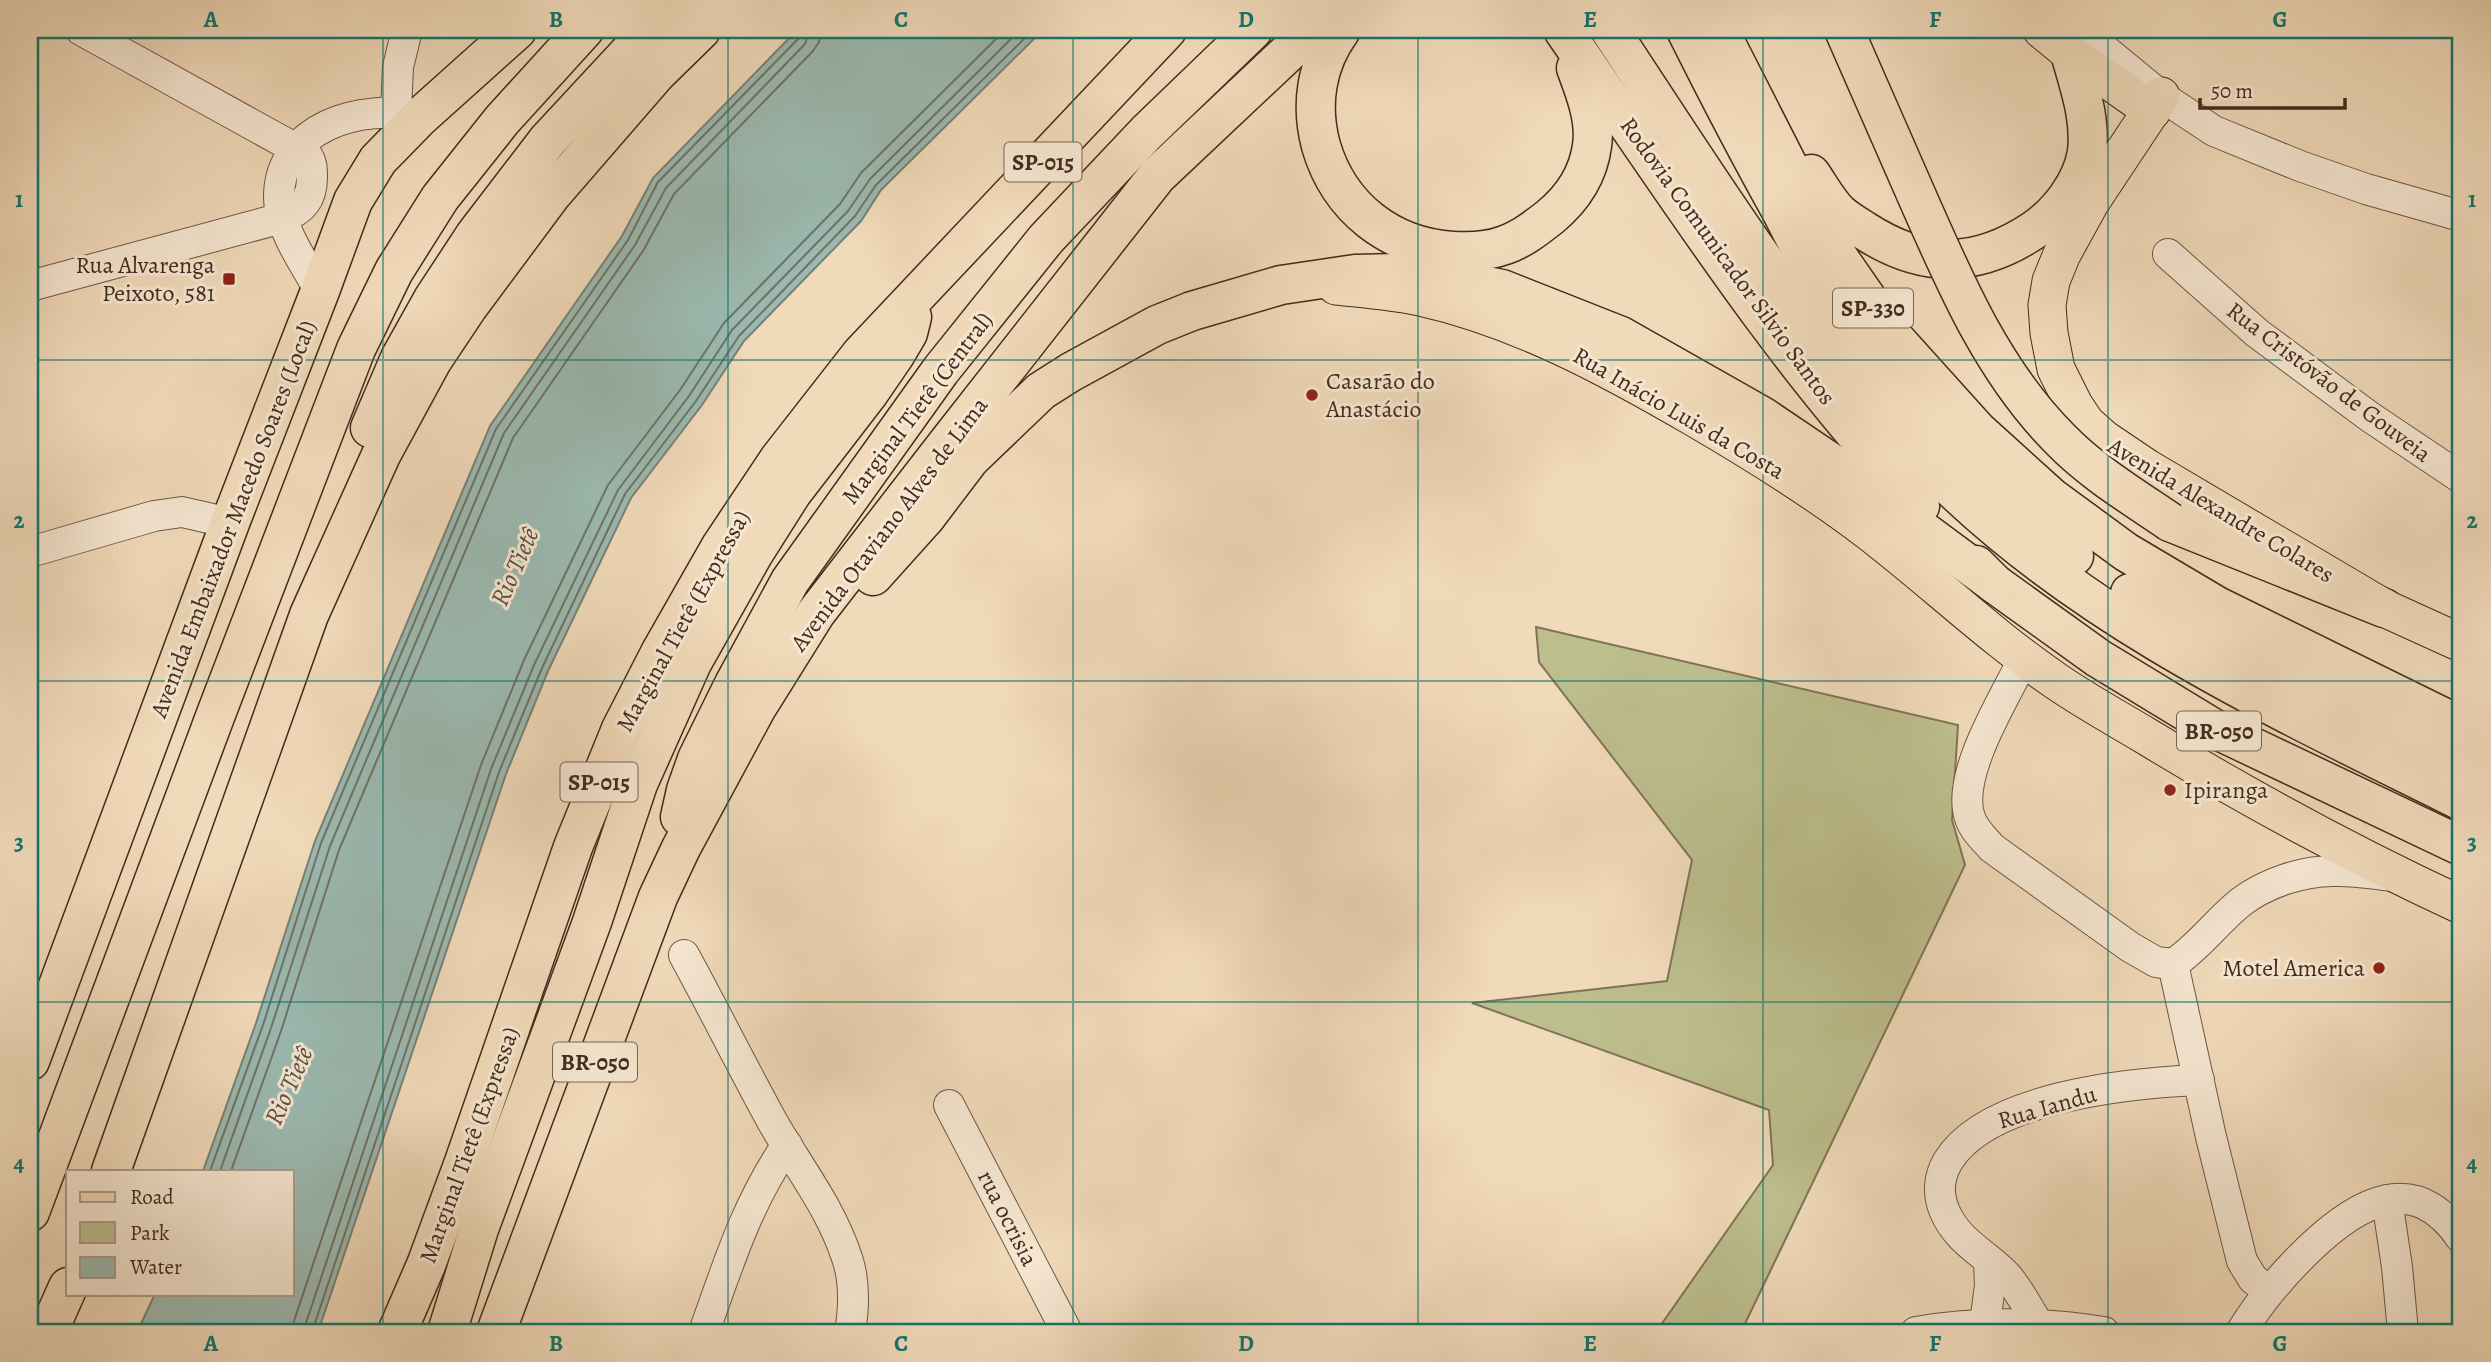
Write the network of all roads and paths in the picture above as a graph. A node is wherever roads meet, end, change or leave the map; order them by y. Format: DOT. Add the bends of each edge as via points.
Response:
graph roads {
  1 [pos="81,30"];
  2 [pos="407,30"];
  3 [pos="517,30"];
  4 [pos="569,30"];
  5 [pos="584,30"];
  6 [pos="625,30"];
  7 [pos="650,30"];
  8 [pos="701,30"];
  9 [pos="1167,30"];
  10 [pos="1254,30"];
  11 [pos="1312,30"];
  12 [pos="1341,30"];
  13 [pos="1563,30"];
  14 [pos="1610,30"];
  15 [pos="1686,30"];
  16 [pos="1719,30"];
  17 [pos="1844,30"];
  18 [pos="2064,38"];
  19 [pos="1744,82"];
  20 [pos="2157,104"];
  21 [pos="408,114"];
  22 [pos="295,148"];
  23 [pos="2461,216"];
  24 [pos="282,218"];
  25 [pos="341,236"];
  26 [pos="1046,239"];
  27 [pos="2168,254"];
  28 [pos="1281,285"];
  29 [pos="30,286"];
  30 [pos="1803,287"];
  31 [pos="320,291"];
  32 [pos="917,294"];
  33 [pos="323,433"];
  34 [pos="2461,478"];
  35 [pos="230,523"];
  36 [pos="30,552"];
  37 [pos="1995,584"];
  38 [pos="2384,608"];
  39 [pos="816,614"];
  40 [pos="309,615"];
  41 [pos="2459,636"];
  42 [pos="2024,659"];
  43 [pos="2461,726"];
  44 [pos="2461,762"];
  45 [pos="638,784"];
  46 [pos="2461,801"];
  47 [pos="2461,846"];
  48 [pos="681,848"];
  49 [pos="2399,877"];
  50 [pos="2461,905"];
  51 [pos="684,955"];
  52 [pos="2173,964"];
  53 [pos="30,1061"];
  54 [pos="2199,1080"];
  55 [pos="949,1105"];
  56 [pos="787,1145"];
  57 [pos="111,1170"];
  58 [pos="2387,1200"];
  59 [pos="30,1212"];
  60 [pos="2461,1238"];
  61 [pos="1989,1262"];
  62 [pos="2269,1291"];
  63 [pos="66,1292"];
  64 [pos="1990,1328"];
  65 [pos="2048,1328"];
  66 [pos="48,1332"];
  67 [pos="397,1332"];
  68 [pos="447,1332"];
  69 [pos="496,1332"];
  70 [pos="704,1332"];
  71 [pos="850,1332"];
  72 [pos="1067,1332"];
  73 [pos="1916,1332"];
  74 [pos="2104,1332"];
  75 [pos="2241,1332"];
  76 [pos="2403,1332"];
  1 -- 22 [label="street"];
  2 -- 21 [label="street" via="398,66"];
  3 -- 21 [label="highway, Avenida Embaixador Macedo Soares (Local)"];
  4 -- 25 [label="highway" via="448,126"];
  5 -- 33 [label="highway" via="502,120 440,198 384,291"];
  6 -- 33 [label="highway" via="491,176"];
  7 -- 40 [label="highway" via="534,157 433,299 400,358 306,569"];
  8 -- 40 [label="highway" via="656,74 552,194 439,350 381,455"];
  9 -- 32 [label="highway, Marginal Tietê (Expressa) / SP-015"];
  10 -- 26 [label="highway, Marginal Tietê (Central)" via="1147,131"];
  11 -- 39 [label="highway, Avenida Otaviano Alves de Lima" via="1157,176"];
  12 -- 13 [label="highway" via="1320,71 1315,103 1327,165 1342,192 1361,215 1385,232 1412,244 1471,252 1505,245 1532,232 1576,192 1587,168 1593,143 1591,115"];
  13 -- 37 [label="highway, Rodovia Comunicador Silvio Santos" via="1759,314 1860,442"];
  14 -- 30 [label="highway"];
  15 -- 30 [label="highway" via="1741,140"];
  16 -- 19 [label="highway, SP-330"];
  17 -- 38 [label="highway, bridge" via="1956,285 1992,349 2058,437 2091,467 2170,522"];
  18 -- 19 [label="highway" via="2088,126 2086,155 2072,190 2050,219 2011,246 1964,260 1926,257 1894,247 1839,213"];
  18 -- 20 [label="main road"];
  19 -- 43 [label="highway, SP-330" via="1825,238 1895,340 1977,430 2042,488 2126,552 2217,606"];
  20 -- 23 [label="street" via="2251,148 2366,189"];
  20 -- 38 [label="main road, Avenida Alexandre Colares" via="2091,203 2051,281 2047,305 2056,369 2086,423 2104,439"];
  21 -- 22 [label="street" via="367,113 340,120 320,128"];
  21 -- 25 [label="highway, Avenida Embaixador Macedo Soares (Local)" via="353,201"];
  22 -- 24 [label="street" via="312,163 310,197 296,213"];
  24 -- 29 [label="street"];
  24 -- 31 [label="street"];
  25 -- 31 [label="highway, Avenida Embaixador Macedo Soares (Local)"];
  26 -- 45 [label="highway" via="1016,262 936,345 871,430 766,579 688,709 660,767"];
  26 -- 48 [label="highway, Marginal Tietê (Central)" via="941,370 790,581 697,760 680,817"];
  27 -- 34 [label="street, Rua Cristóvão de Gouveia" via="2257,333"];
  28 -- 37 [label="highway" via="1398,273 1502,289 1552,307 1621,336 1762,416"];
  28 -- 39 [label="highway" via="1157,325 1041,391 970,459 868,582"];
  28 -- 42 [label="main road, Rua Inácio Luis da Costa" via="1336,286 1418,297 1522,329 1592,359 1807,487 1869,531"];
  30 -- 44 [label="highway" via="1858,334 1980,475 2095,572 2265,668"];
  30 -- 46 [label="highway" via="1857,385 1934,471 2013,542 2092,601 2192,662"];
  31 -- 35 [label="highway, Avenida Embaixador Macedo Soares (Local)"];
  32 -- 45 [label="highway" via="908,334 895,355 792,493 754,553 692,663"];
  32 -- 67 [label="highway, Marginal Tietê (Expressa) / SP-015" via="861,354 779,459 721,546 621,729 573,847 426,1265"];
  33 -- 59 [label="highway"];
  35 -- 36 [label="street" via="182,512 154,516"];
  35 -- 53 [label="highway, Avenida Embaixador Macedo Soares (Local)"];
  37 -- 47 [label="highway, Rodovia Comunicador Silvio Santos / BR-050" via="2098,658 2213,728"];
  38 -- 41 [label="main road, Avenida Alexandre Colares"];
  39 -- 48 [label="highway, Avenida Otaviano Alves de Lima / BR-050" via="756,709"];
  40 -- 57 [label="highway"];
  42 -- 49 [label="main road, Rua Inácio Luis da Costa" via="2198,768"];
  42 -- 52 [label="street" via="1971,769 1966,800 1974,827 1992,848 2130,947 2156,962"];
  45 -- 68 [label="highway" via="479,1229"];
  48 -- 69 [label="highway, Avenida Otaviano Alves de Lima / BR-050" via="658,897"];
  49 -- 50 [label="main road, Rua Inácio Luis da Costa"];
  49 -- 52 [label="street, Rua Inácio Luis da Costa" via="2332,870 2260,889"];
  51 -- 56 [label="street"];
  52 -- 54 [label="street"];
  54 -- 61 [label="street, Rua Iandu" via="2093,1091 2032,1107 1985,1125 1958,1146 1940,1174 1944,1210 1955,1230"];
  54 -- 62 [label="street" via="2242,1261 2253,1279"];
  55 -- 72 [label="street, rua ocrisia"];
  56 -- 70 [label="street" via="744,1221"];
  56 -- 71 [label="street" via="823,1203 848,1259"];
  58 -- 60 [label="street" via="2416,1200 2437,1210"];
  58 -- 62 [label="street" via="2344,1218"];
  58 -- 76 [label="street"];
  61 -- 64 [label="street"];
  61 -- 65 [label="street, Rua Iandu"];
  62 -- 75 [label="street"];
  63 -- 66 [label="highway"];
  64 -- 65 [label="street"];
  64 -- 73 [label="street" via="1959,1325"];
  65 -- 74 [label="street"];
}
